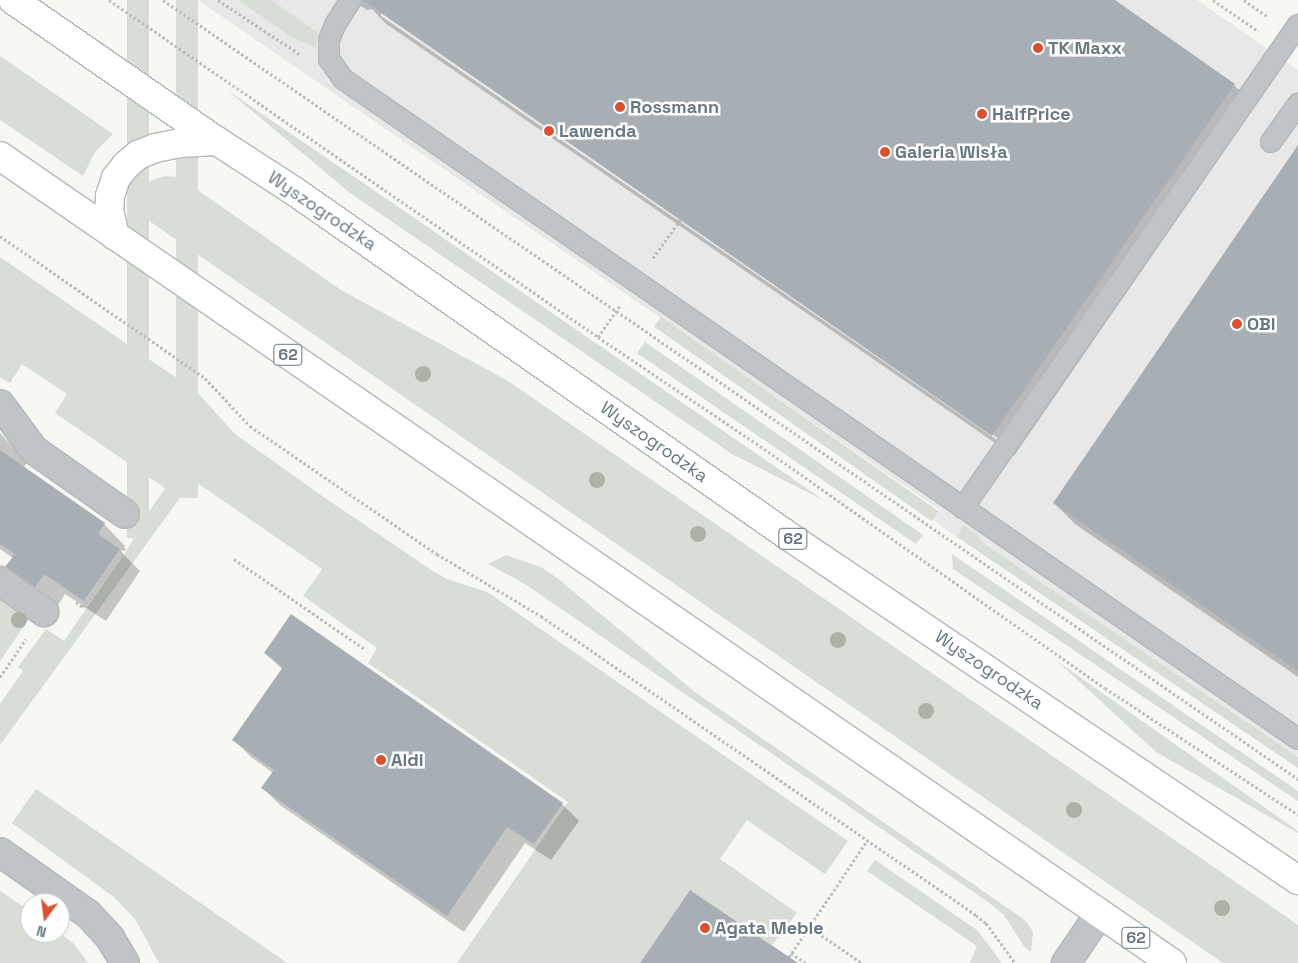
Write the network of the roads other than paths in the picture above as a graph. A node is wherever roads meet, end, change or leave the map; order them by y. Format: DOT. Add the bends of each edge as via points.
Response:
graph roads {
  1 [pos="13,0"];
  2 [pos="351,0"];
  3 [pos="1298,25"];
  4 [pos="1298,104"];
  5 [pos="217,141"];
  6 [pos="1271,142"];
  7 [pos="0,156"];
  8 [pos="115,236"];
  9 [pos="0,404"];
  10 [pos="963,508"];
  11 [pos="125,514"];
  12 [pos="0,581"];
  13 [pos="44,612"];
  14 [pos="1298,739"];
  15 [pos="1200,812"];
  16 [pos="0,852"];
  17 [pos="1298,871"];
  18 [pos="1298,880"];
  19 [pos="1100,913"];
  20 [pos="125,963"];
  21 [pos="1066,963"];
  22 [pos="1172,963"];
  1 -- 5 [label="main road, Wyszogrodzka / 62"];
  2 -- 10 [label="lane" via="335,25 330,40 329,59 343,79"];
  3 -- 10 [label="lane"];
  4 -- 6 [label="lane"];
  5 -- 8 [label="main road" via="155,148 138,155 126,165 116,178 110,196 109,211"];
  5 -- 15 [label="main road, Wyszogrodzka / 62" via="294,191 787,535"];
  7 -- 8 [label="main road, 62"];
  8 -- 19 [label="main road, 62"];
  9 -- 11 [label="street" via="34,450"];
  10 -- 14 [label="lane"];
  12 -- 13 [label="street"];
  15 -- 17 [label="lane"];
  15 -- 18 [label="main road, Wyszogrodzka / 62"];
  16 -- 20 [label="street" via="88,914 110,938"];
  19 -- 21 [label="street"];
  19 -- 22 [label="main road, 62"];
}
